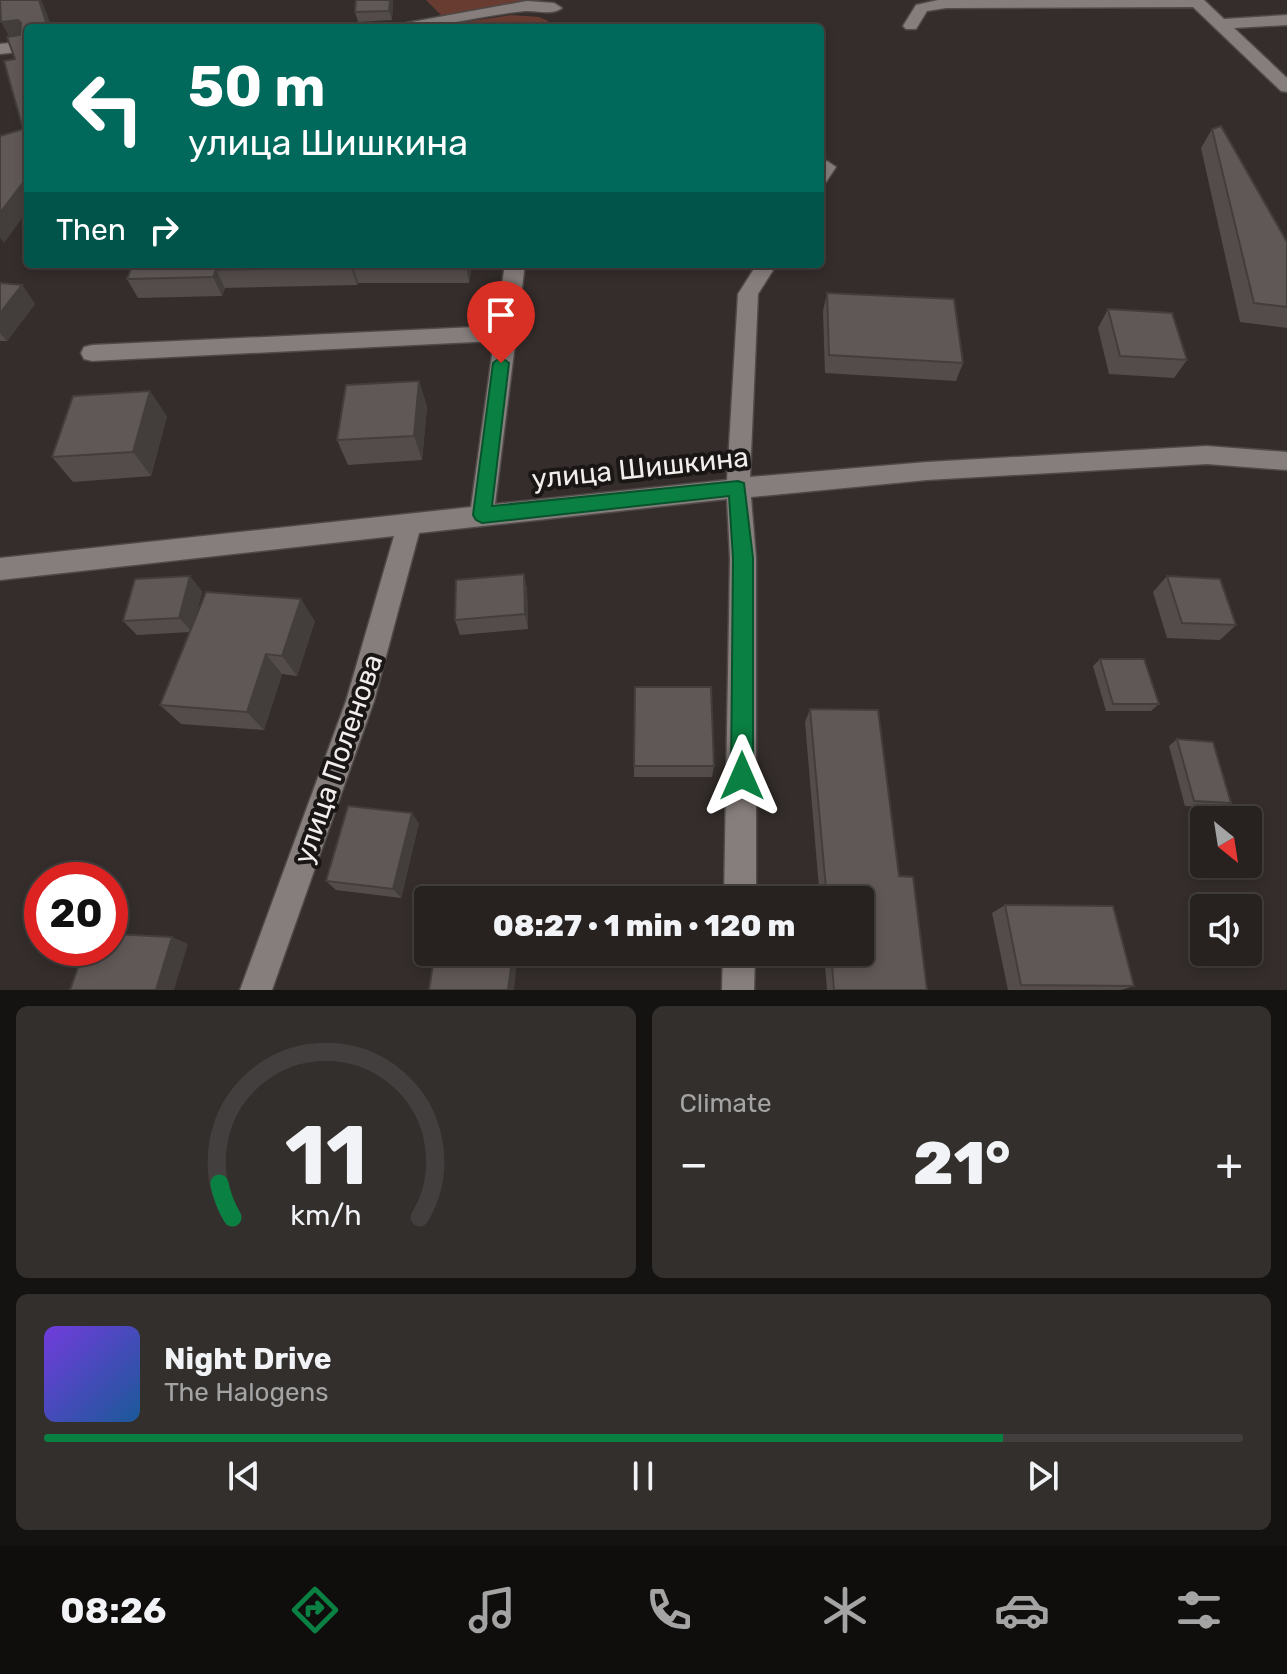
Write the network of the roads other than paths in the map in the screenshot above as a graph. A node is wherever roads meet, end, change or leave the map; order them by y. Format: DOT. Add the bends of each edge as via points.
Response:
graph roads {
  1 [pos="1196,1"];
  2 [pos="561,4"];
  3 [pos="1287,20"];
  4 [pos="428,24"];
  5 [pos="553,24"];
  6 [pos="1222,24"];
  7 [pos="911,26"];
  8 [pos="24,46"];
  9 [pos="0,49"];
  10 [pos="1287,87"];
  11 [pos="514,268"];
  12 [pos="764,268"];
  13 [pos="505,333"];
  14 [pos="92,353"];
  15 [pos="1287,461"];
  16 [pos="738,488"];
  17 [pos="482,515"];
  18 [pos="409,524"];
  19 [pos="0,569"];
  20 [pos="740,886"];
  21 [pos="739,966"];
  22 [pos="256,990"];
  23 [pos="738,990"];
  1 -- 6 [label="street"];
  1 -- 7 [label="street" via="946,3 921,8"];
  2 -- 4 [label="street"];
  2 -- 5 [label="street"];
  3 -- 6 [label="street"];
  6 -- 10 [label="street"];
  8 -- 9 [label="street"];
  11 -- 13 [label="street"];
  12 -- 16 [label="street" via="748,294"];
  13 -- 14 [label="street"];
  13 -- 17 [label="street"];
  15 -- 16 [label="street, улица Шишкина" via="1207,455"];
  16 -- 17 [label="street, улица Шишкина"];
  16 -- 20 [label="street" via="743,558"];
  17 -- 18 [label="street, улица Шишкина"];
  18 -- 19 [label="street, улица Шишкина"];
  18 -- 22 [label="street, улица Поленова" via="393,597 351,725"];
  21 -- 23 [label="street"];
}
